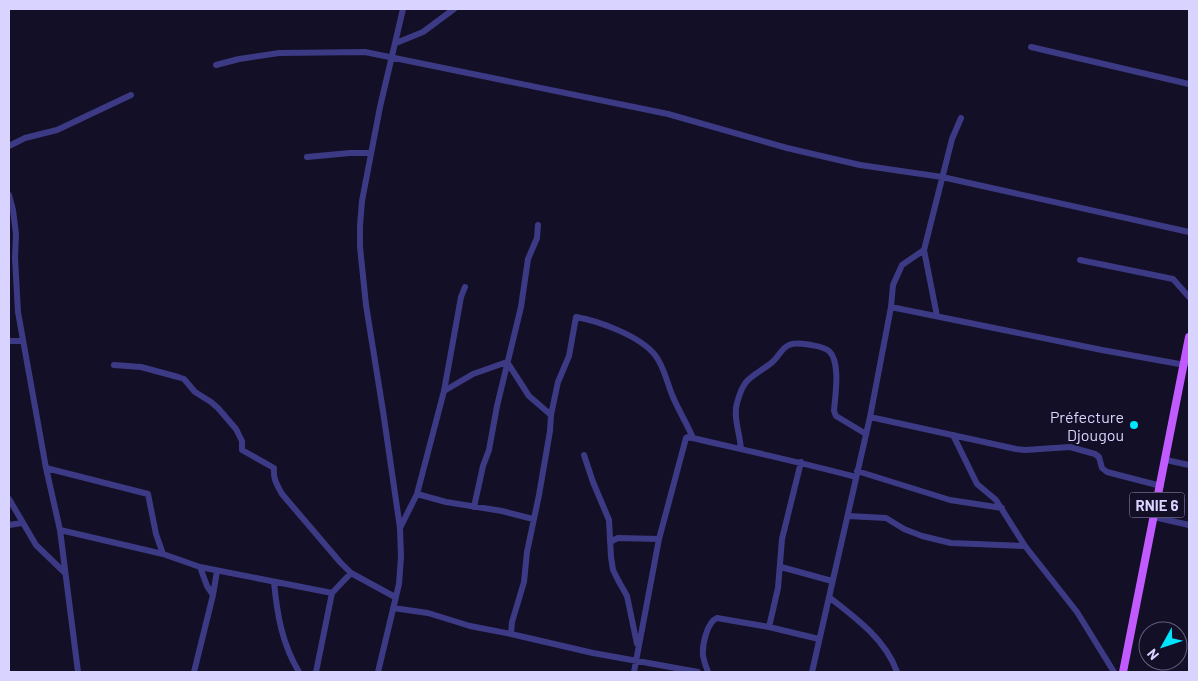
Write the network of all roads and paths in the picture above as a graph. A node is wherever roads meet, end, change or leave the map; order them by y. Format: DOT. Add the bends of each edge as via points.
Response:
graph roads {
  1 [pos="403,9"];
  2 [pos="454,9"];
  3 [pos="396,43"];
  4 [pos="1031,47"];
  5 [pos="392,57"];
  6 [pos="216,65"];
  7 [pos="1189,84"];
  8 [pos="131,95"];
  9 [pos="961,118"];
  10 [pos="9,146"];
  11 [pos="371,153"];
  12 [pos="307,157"];
  13 [pos="942,177"];
  14 [pos="9,195"];
  15 [pos="538,224"];
  16 [pos="1189,232"];
  17 [pos="924,250"];
  18 [pos="1080,260"];
  19 [pos="466,287"];
  20 [pos="1189,297"];
  21 [pos="891,307"];
  22 [pos="937,316"];
  23 [pos="1189,338"];
  24 [pos="9,341"];
  25 [pos="23,341"];
  26 [pos="507,362"];
  27 [pos="114,365"];
  28 [pos="1185,365"];
  29 [pos="444,391"];
  30 [pos="551,415"];
  31 [pos="870,417"];
  32 [pos="866,434"];
  33 [pos="953,435"];
  34 [pos="693,438"];
  35 [pos="741,449"];
  36 [pos="584,455"];
  37 [pos="1166,460"];
  38 [pos="801,462"];
  39 [pos="1189,465"];
  40 [pos="46,468"];
  41 [pos="856,474"];
  42 [pos="1160,486"];
  43 [pos="417,494"];
  44 [pos="9,499"];
  45 [pos="474,507"];
  46 [pos="1002,508"];
  47 [pos="848,516"];
  48 [pos="1154,517"];
  49 [pos="533,519"];
  50 [pos="22,523"];
  51 [pos="9,525"];
  52 [pos="1189,525"];
  53 [pos="400,528"];
  54 [pos="60,530"];
  55 [pos="659,539"];
  56 [pos="610,542"];
  57 [pos="1024,546"];
  58 [pos="163,554"];
  59 [pos="200,567"];
  60 [pos="781,567"];
  61 [pos="217,571"];
  62 [pos="64,573"];
  63 [pos="351,573"];
  64 [pos="832,581"];
  65 [pos="274,582"];
  66 [pos="332,593"];
  67 [pos="213,595"];
  68 [pos="395,597"];
  69 [pos="830,597"];
  70 [pos="393,608"];
  71 [pos="769,627"];
  72 [pos="511,634"];
  73 [pos="819,639"];
  74 [pos="638,650"];
  75 [pos="636,662"];
  76 [pos="78,672"];
  77 [pos="194,672"];
  78 [pos="299,672"];
  79 [pos="316,672"];
  80 [pos="378,672"];
  81 [pos="634,672"];
  82 [pos="698,672"];
  83 [pos="708,672"];
  84 [pos="812,672"];
  85 [pos="897,672"];
  86 [pos="1114,672"];
  87 [pos="1123,672"];
  1 -- 3 [label="street"];
  2 -- 3 [label="street" via="423,32"];
  3 -- 5 [label="street"];
  4 -- 7 [label="street"];
  5 -- 6 [label="street" via="365,52 279,53"];
  5 -- 11 [label="street"];
  5 -- 13 [label="street" via="668,114 786,148 860,165"];
  8 -- 10 [label="street" via="57,130 25,138"];
  9 -- 13 [label="street"];
  11 -- 12 [label="street"];
  11 -- 53 [label="street" via="362,201 360,247"];
  13 -- 16 [label="street"];
  13 -- 17 [label="street"];
  14 -- 25 [label="street" via="16,234 18,312"];
  15 -- 26 [label="street"];
  17 -- 21 [label="street" via="902,265 893,285"];
  17 -- 22 [label="street"];
  18 -- 20 [label="street" via="1173,279"];
  19 -- 29 [label="street" via="461,297"];
  21 -- 22 [label="street"];
  21 -- 31 [label="street"];
  22 -- 28 [label="street"];
  23 -- 28 [label="main road, RNIE 6"];
  24 -- 25 [label="street"];
  25 -- 40 [label="street"];
  26 -- 29 [label="street" via="473,374"];
  26 -- 30 [label="street" via="529,396"];
  26 -- 45 [label="street"];
  27 -- 63 [label="street" via="141,367 184,379 195,392 211,402 236,429 242,450 274,468 273,476 282,494"];
  28 -- 37 [label="main road, RNIE 6"];
  29 -- 43 [label="street"];
  30 -- 34 [label="street" via="558,382 569,356 576,317 632,337 654,354"];
  30 -- 49 [label="street"];
  31 -- 32 [label="street"];
  31 -- 33 [label="street"];
  32 -- 35 [label="street" via="836,416 835,362 829,351 808,344 791,344 784,347 778,358 746,381 736,405"];
  32 -- 41 [label="street"];
  33 -- 42 [label="street" via="1025,450 1070,447 1096,454 1107,472"];
  33 -- 46 [label="street" via="976,484"];
  34 -- 35 [label="street"];
  34 -- 55 [label="street" via="685,439"];
  35 -- 38 [label="street"];
  36 -- 56 [label="street" via="609,520"];
  37 -- 39 [label="street"];
  37 -- 42 [label="main road, RNIE 6"];
  38 -- 41 [label="street"];
  38 -- 60 [label="street" via="782,539"];
  40 -- 54 [label="street"];
  40 -- 58 [label="street" via="148,494"];
  41 -- 46 [label="street" via="950,500"];
  41 -- 47 [label="street"];
  42 -- 48 [label="main road, RNIE 6"];
  43 -- 45 [label="street"];
  43 -- 53 [label="street"];
  44 -- 50 [label="street"];
  45 -- 49 [label="street"];
  46 -- 57 [label="street"];
  47 -- 57 [label="street" via="886,518 904,529 950,543"];
  47 -- 64 [label="street"];
  48 -- 52 [label="street"];
  48 -- 87 [label="main road, RNIE 6"];
  49 -- 72 [label="street"];
  50 -- 51 [label="street"];
  50 -- 62 [label="street" via="36,545"];
  53 -- 68 [label="street" via="401,557"];
  54 -- 58 [label="street"];
  54 -- 62 [label="street"];
  55 -- 56 [label="street" via="618,538"];
  55 -- 74 [label="street"];
  56 -- 74 [label="street" via="613,570 627,596"];
  57 -- 86 [label="street" via="1077,612"];
  58 -- 59 [label="street"];
  59 -- 61 [label="street"];
  59 -- 67 [label="street"];
  60 -- 64 [label="street"];
  60 -- 71 [label="street"];
  61 -- 65 [label="street"];
  61 -- 67 [label="street"];
  62 -- 76 [label="street"];
  63 -- 66 [label="street"];
  63 -- 68 [label="street"];
  64 -- 69 [label="street"];
  65 -- 66 [label="street"];
  65 -- 78 [label="street" via="281,631"];
  66 -- 79 [label="street"];
  67 -- 77 [label="street"];
  68 -- 70 [label="street"];
  69 -- 73 [label="street"];
  69 -- 85 [label="street" via="876,639"];
  70 -- 72 [label="street" via="428,613"];
  70 -- 80 [label="street"];
  71 -- 73 [label="street"];
  71 -- 83 [label="street" via="714,619 703,656"];
  72 -- 75 [label="street"];
  73 -- 84 [label="street"];
  74 -- 75 [label="street"];
  75 -- 81 [label="street"];
  75 -- 82 [label="street"];
}
